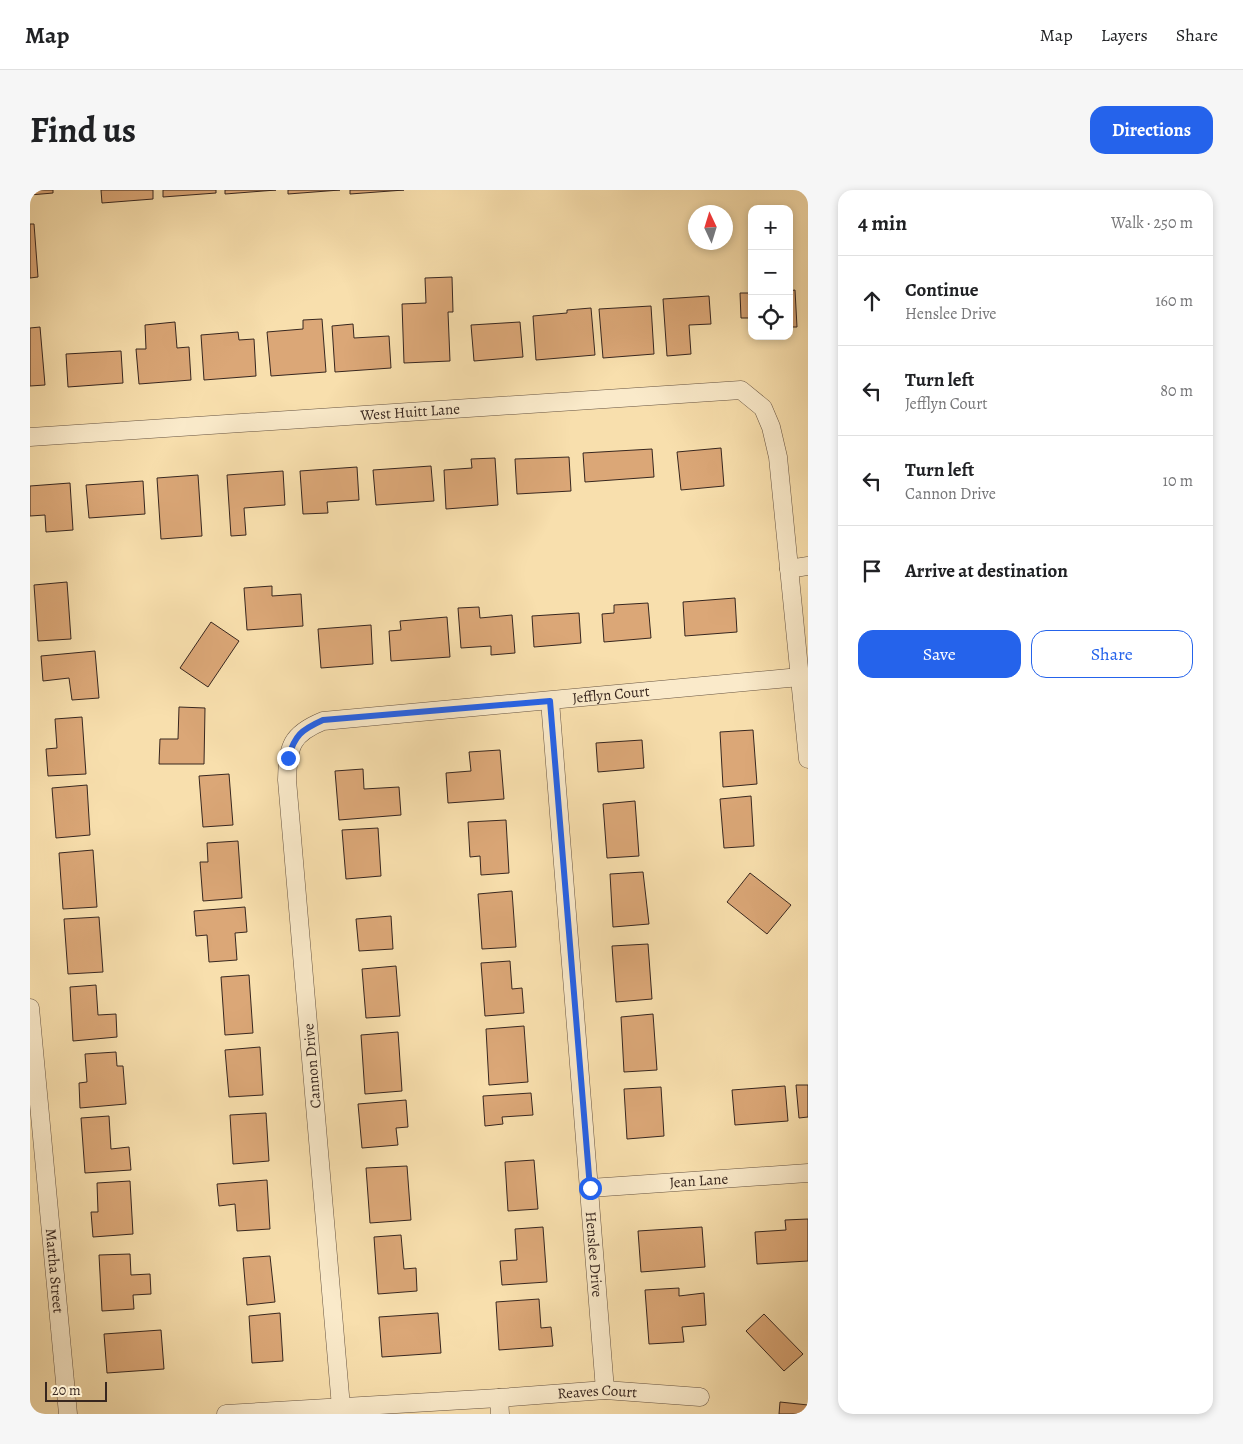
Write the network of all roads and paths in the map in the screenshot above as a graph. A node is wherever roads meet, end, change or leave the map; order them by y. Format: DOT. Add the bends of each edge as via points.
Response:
graph roads {
  1 [pos="30,436"];
  2 [pos="808,566"];
  3 [pos="788,568"];
  4 [pos="800,677"];
  5 [pos="550,701"];
  6 [pos="304,729"];
  7 [pos="808,758"];
  8 [pos="30,1008"];
  9 [pos="808,1173"];
  10 [pos="590,1188"];
  11 [pos="605,1390"];
  12 [pos="700,1397"];
  13 [pos="500,1406"];
  14 [pos="341,1407"];
  15 [pos="68,1414"];
  16 [pos="226,1414"];
  1 -- 3 [label="street, West Huitt Lane" via="741,390 762,408 771,427 778,457"];
  2 -- 3 [label="street"];
  3 -- 4 [label="street"];
  4 -- 5 [label="street, Jefflyn Court"];
  4 -- 7 [label="street"];
  5 -- 6 [label="street, Jefflyn Court" via="323,720"];
  5 -- 10 [label="street, Henslee Drive"];
  6 -- 14 [label="street, Cannon Drive" via="293,742 287,780"];
  8 -- 15 [label="street, Martha Street"];
  9 -- 10 [label="street, Jean Lane"];
  10 -- 11 [label="street, Henslee Drive"];
  11 -- 12 [label="street, Reaves Court"];
  11 -- 13 [label="street, Reaves Court"];
  13 -- 14 [label="street, Reaves Court"];
  14 -- 16 [label="street, Reaves Court"];
}
